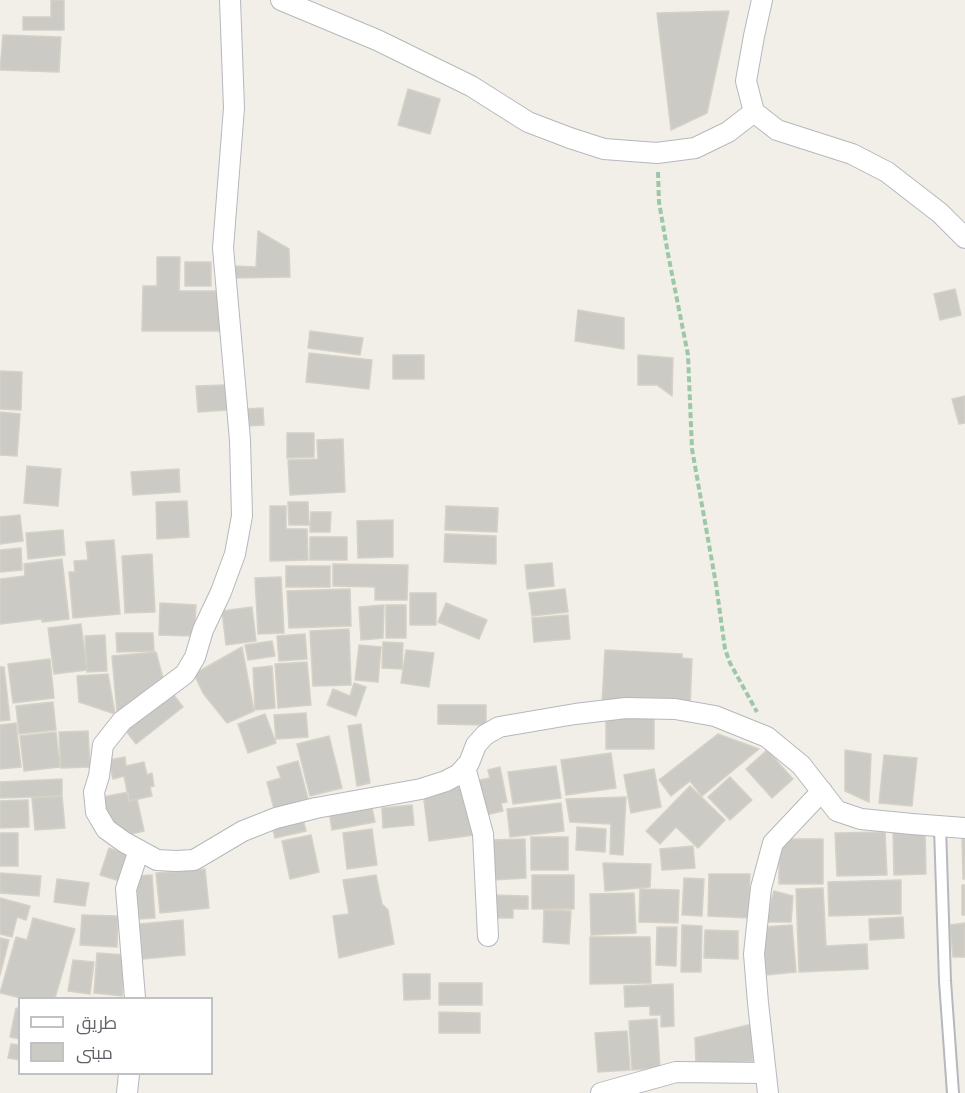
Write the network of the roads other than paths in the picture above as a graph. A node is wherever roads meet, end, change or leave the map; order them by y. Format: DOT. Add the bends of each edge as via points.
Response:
graph roads {
  1 [pos="230,0"];
  2 [pos="281,0"];
  3 [pos="762,0"];
  4 [pos="754,112"];
  5 [pos="965,238"];
  6 [pos="465,767"];
  7 [pos="822,791"];
  8 [pos="940,826"];
  9 [pos="965,828"];
  10 [pos="139,850"];
  11 [pos="488,936"];
  12 [pos="135,997"];
  13 [pos="765,1073"];
  14 [pos="129,1075"];
  15 [pos="634,1088"];
  16 [pos="127,1093"];
  17 [pos="601,1093"];
  18 [pos="768,1093"];
  19 [pos="953,1093"];
  1 -- 10 [label="street" via="234,108 223,248 240,440 242,516 235,554 185,674 122,721 103,745 94,792 96,812 106,829"];
  2 -- 4 [label="street" via="398,50 471,87 528,122 604,148 657,153 694,148 728,132"];
  3 -- 4 [label="street" via="746,81"];
  4 -- 5 [label="street" via="777,130 852,154 887,172"];
  6 -- 7 [label="street" via="476,745 499,727 626,708 675,709 715,716 767,737 801,765"];
  6 -- 10 [label="street" via="446,781 422,789 276,818 243,831 194,860 157,860"];
  6 -- 11 [label="street" via="483,834"];
  7 -- 8 [label="street" via="837,811 861,819"];
  7 -- 13 [label="street" via="773,843 761,888 754,954"];
  8 -- 9 [label="street"];
  8 -- 19 [label="lane"];
  10 -- 12 [label="street" via="126,889"];
  13 -- 15 [label="street" via="676,1071"];
  13 -- 18 [label="street"];
  14 -- 16 [label="street"];
  15 -- 17 [label="street"];
}
